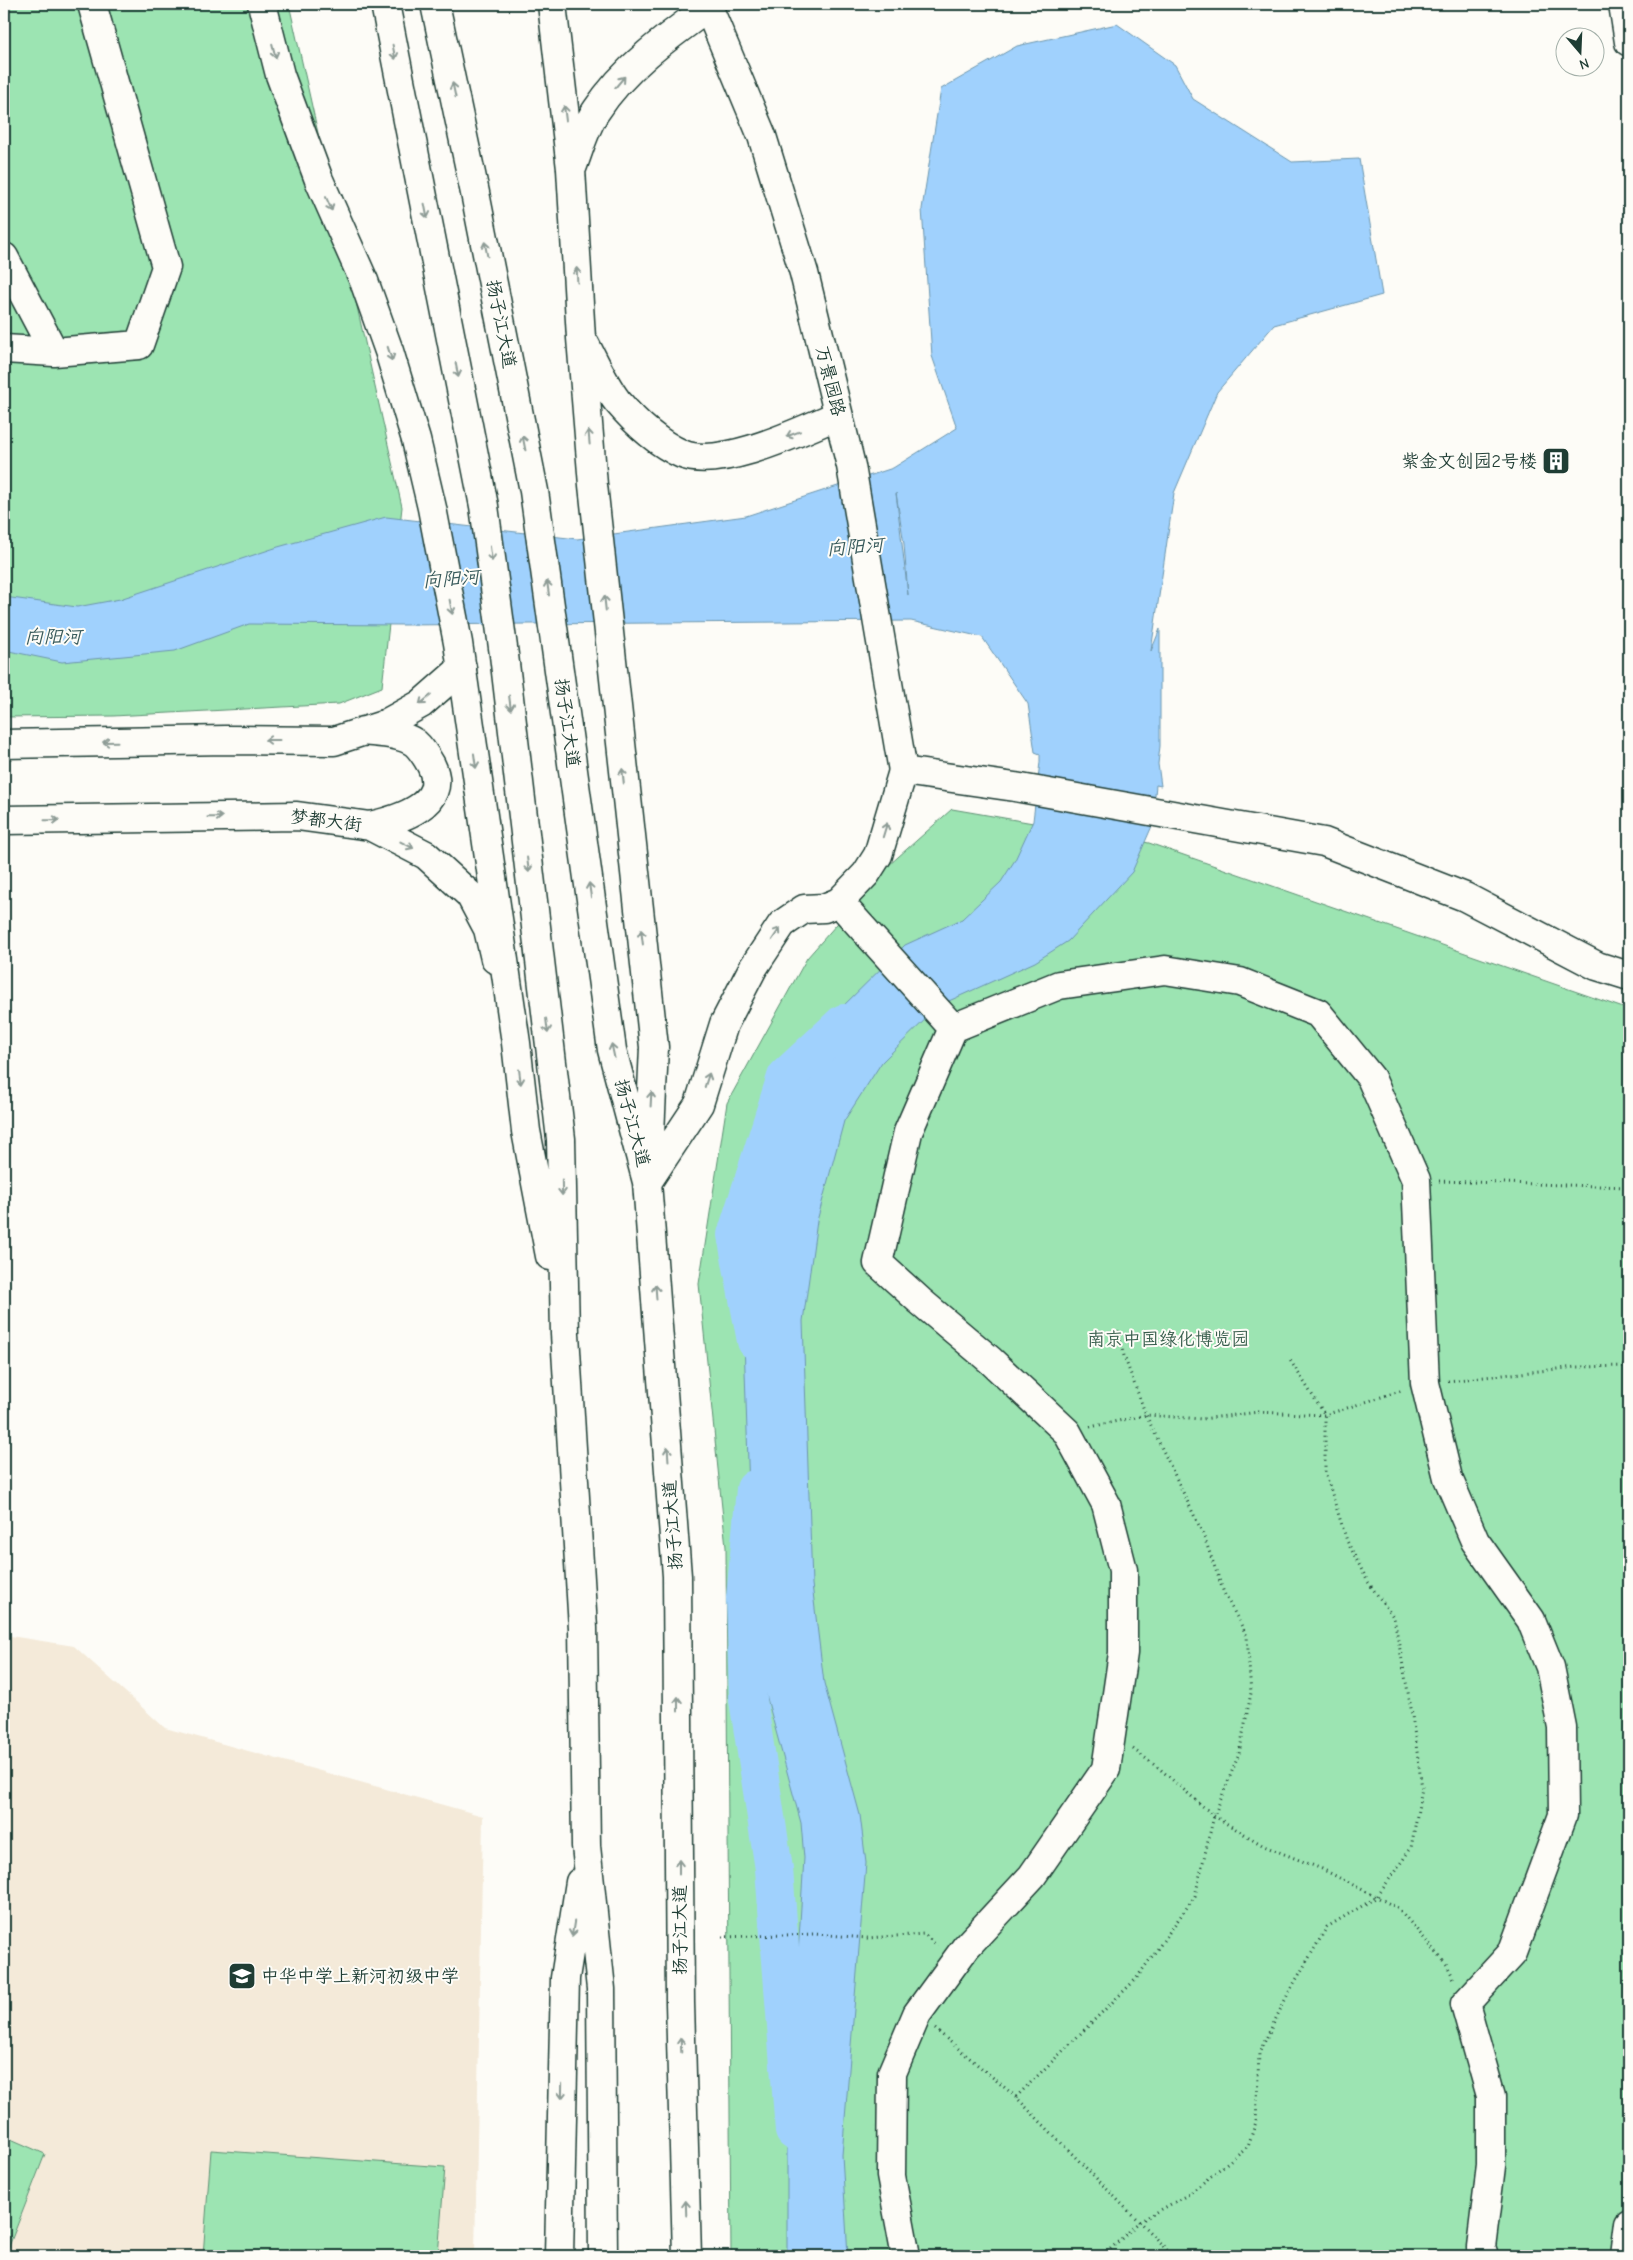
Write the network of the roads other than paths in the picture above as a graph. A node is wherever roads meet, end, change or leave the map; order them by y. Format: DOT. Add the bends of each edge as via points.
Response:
graph roads {
  1 [pos="92,4"];
  2 [pos="262,4"];
  3 [pos="384,4"];
  4 [pos="435,4"];
  5 [pos="552,4"];
  6 [pos="1623,4"];
  7 [pos="710,5"];
  8 [pos="1629,42"];
  9 [pos="571,169"];
  10 [pos="4,257"];
  11 [pos="581,338"];
  12 [pos="4,349"];
  13 [pos="54,352"];
  14 [pos="838,416"];
  15 [pos="460,656"];
  16 [pos="362,731"];
  17 [pos="4,744"];
  18 [pos="903,771"];
  19 [pos="4,820"];
  20 [pos="370,826"];
  21 [pos="839,902"];
  22 [pos="1629,976"];
  23 [pos="953,1028"];
  24 [pos="516,1043"];
  25 [pos="647,1182"];
  26 [pos="565,1334"];
  27 [pos="586,1846"];
  28 [pos="1629,2224"];
  29 [pos="559,2256"];
  30 [pos="603,2256"];
  31 [pos="687,2256"];
  32 [pos="906,2256"];
  33 [pos="1484,2256"];
  34 [pos="1625,2256"];
  1 -- 13 [label="main road" via="166,267 139,345"];
  2 -- 15 [label="main road, one-way" via="283,84 319,180 364,281 389,351 416,440 432,508"];
  3 -- 26 [label="main road, one-way" via="484,506 560,1140"];
  25 -- 4 [label="main road, 扬子江大道, one-way" via="612,1050 534,491"];
  9 -- 5 [label="main road, one-way"];
  6 -- 8 [label="main road"];
  9 -- 7 [label="main road, one-way" via="595,112 625,76 656,44"];
  7 -- 14 [label="main road, 万景园路" via="762,136 804,273"];
  11 -- 9 [label="main road, one-way"];
  10 -- 13 [label="main road"];
  14 -- 11 [label="main road, one-way" via="749,450 712,458 682,454 647,432 617,400"];
  25 -- 11 [label="main road, one-way" via="654,1047 610,652"];
  12 -- 13 [label="main road"];
  14 -- 18 [label="main road, 万景园路" via="851,466"];
  15 -- 16 [label="main road, one-way" via="421,704"];
  15 -- 24 [label="main road, one-way"];
  16 -- 17 [label="main road, one-way" via="334,740"];
  16 -- 20 [label="main road" via="394,735 415,743 433,770 435,783 431,796 419,808 398,819"];
  21 -- 18 [label="main road, one-way" via="866,874 878,854"];
  18 -- 22 [label="main road" via="1015,787 1324,842 1465,898 1597,966"];
  19 -- 20 [label="main road, 梦都大街, one-way" via="297,816"];
  20 -- 24 [label="main road, 梦都大街, one-way" via="426,855 470,895 488,929"];
  21 -- 23 [label="main road"];
  25 -- 21 [label="main road, one-way" via="699,1104 724,1024 753,968 782,924 804,909 824,908"];
  23 -- 32 [label="main road" via="908,1132 878,1263 1067,1432 1106,1504 1123,1570 1123,1653 1106,1769 1032,1876 966,1947 917,2014 892,2073 891,2176"];
  23 -- 33 [label="main road" via="1060,985 1165,970 1240,982 1318,1013 1371,1078 1416,1180 1425,1383 1448,1478 1475,1541 1531,1620 1550,1667 1562,1727 1563,1816 1512,1953 1465,2004 1491,2096 1492,2166 1481,2247"];
  24 -- 26 [label="main road, one-way" via="526,1131"];
  31 -- 25 [label="main road, 扬子江大道, one-way" via="680,2003 677,1576"];
  26 -- 27 [label="main road" via="583,1628"];
  27 -- 29 [label="main road, one-way" via="565,1978"];
  27 -- 30 [label="main road" via="601,1989"];
  28 -- 34 [label="main road"];
}
